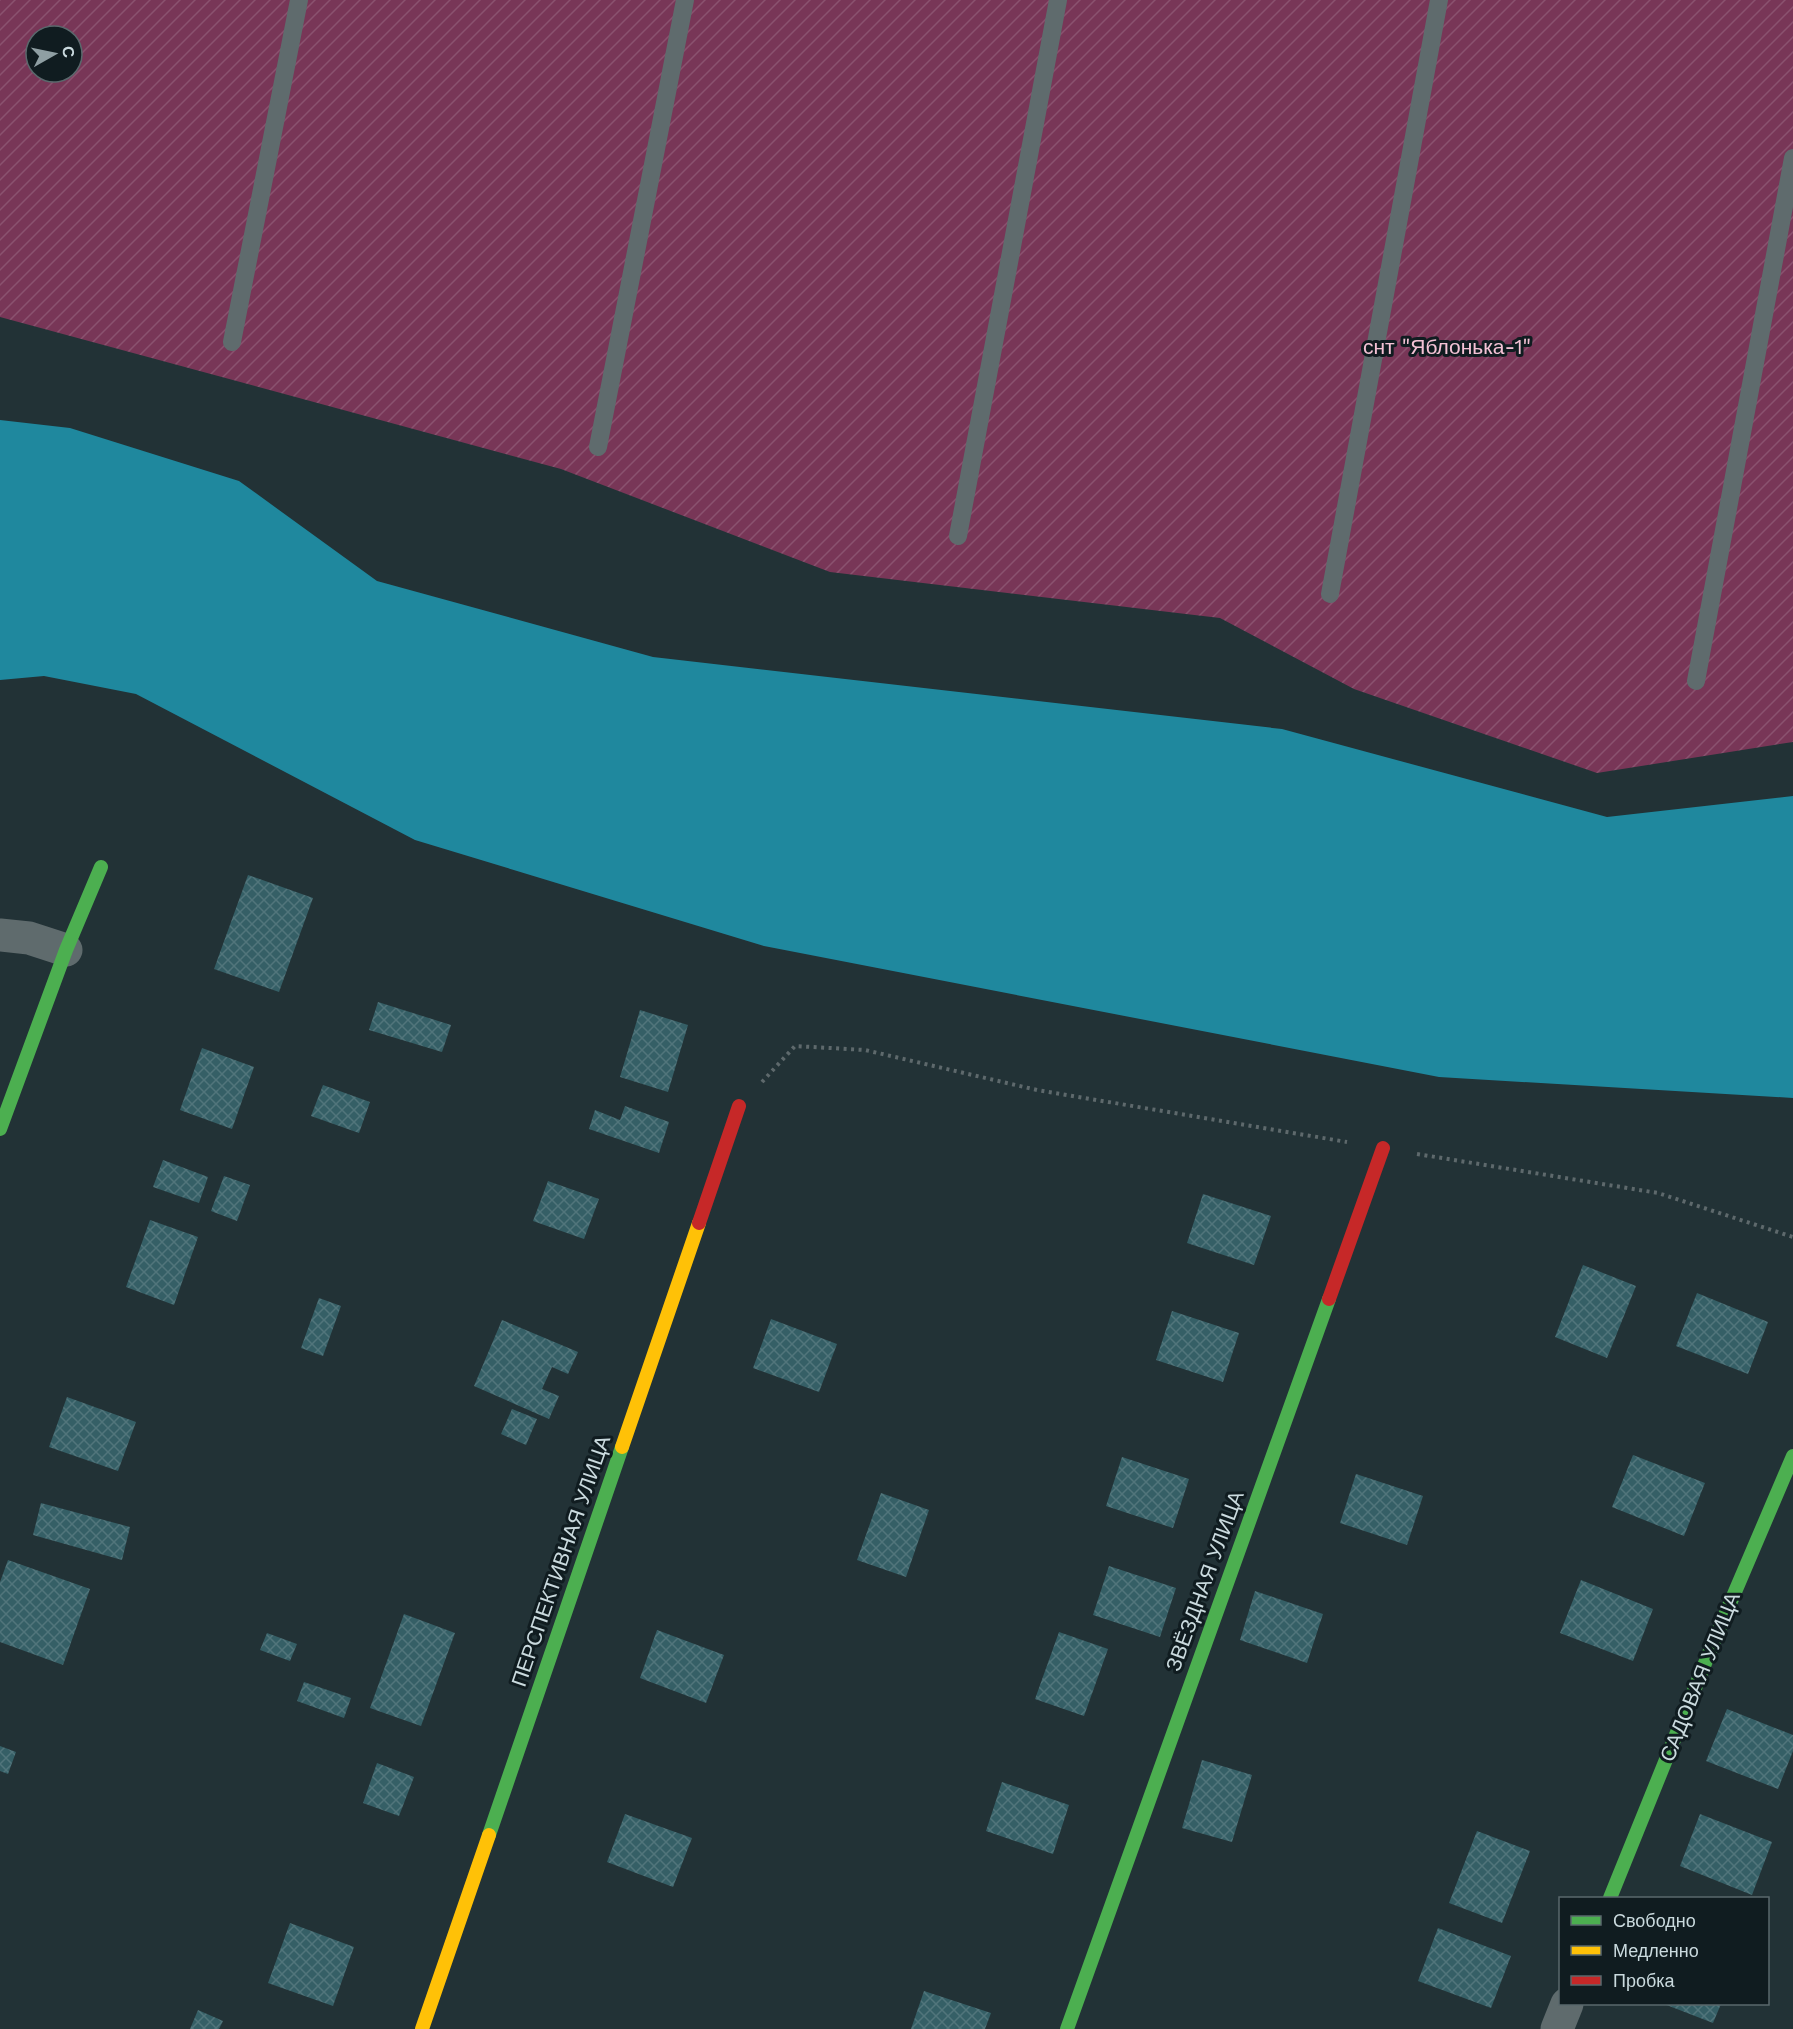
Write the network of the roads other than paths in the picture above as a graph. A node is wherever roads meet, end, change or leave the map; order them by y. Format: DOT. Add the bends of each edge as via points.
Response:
graph roads {
  1 [pos="299,0"];
  2 [pos="685,0"];
  3 [pos="1058,0"];
  4 [pos="1439,0"];
  5 [pos="1793,158"];
  6 [pos="232,342"];
  7 [pos="598,447"];
  8 [pos="958,536"];
  9 [pos="1330,594"];
  10 [pos="1696,681"];
  11 [pos="101,867"];
  12 [pos="0,936"];
  13 [pos="66,950"];
  14 [pos="740,1106"];
  15 [pos="0,1129"];
  16 [pos="1383,1148"];
  17 [pos="1793,1456"];
  18 [pos="1611,1897"];
  19 [pos="1567,2005"];
  20 [pos="422,2029"];
  21 [pos="1067,2029"];
  22 [pos="1557,2029"];
  1 -- 6 [label="lane"];
  2 -- 7 [label="lane"];
  3 -- 8 [label="lane"];
  4 -- 9 [label="lane"];
  5 -- 10 [label="lane"];
  11 -- 13 [label="street"];
  12 -- 13 [label="street" via="29,938"];
  13 -- 15 [label="street"];
  14 -- 20 [label="street, ПЕРСПЕКТИВНАЯ УЛИЦА"];
  16 -- 21 [label="street, ЗВЁЗДНАЯ УЛИЦА"];
  17 -- 18 [label="street, САДОВАЯ УЛИЦА"];
  19 -- 22 [label="street"];
}
